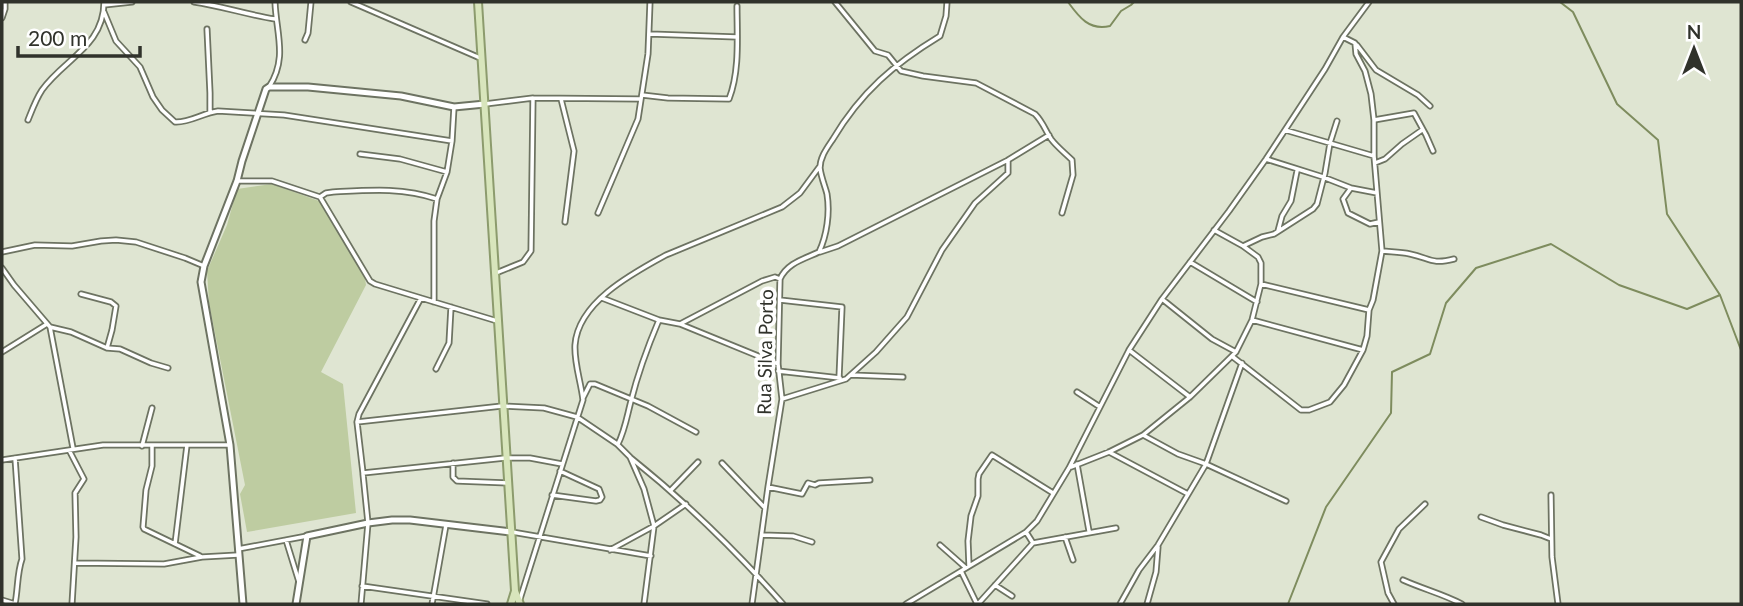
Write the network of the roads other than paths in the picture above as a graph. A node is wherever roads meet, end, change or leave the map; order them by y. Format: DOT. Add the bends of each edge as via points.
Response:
graph roads {
  1 [pos="5,2"];
  2 [pos="132,2"];
  3 [pos="194,2"];
  4 [pos="275,2"];
  5 [pos="312,2"];
  6 [pos="351,2"];
  7 [pos="478,2"];
  8 [pos="650,2"];
  9 [pos="835,2"];
  10 [pos="947,2"];
  11 [pos="1369,2"];
  12 [pos="104,3"];
  13 [pos="737,6"];
  14 [pos="104,12"];
  15 [pos="2,18"];
  16 [pos="275,19"];
  17 [pos="207,29"];
  18 [pos="649,34"];
  19 [pos="737,37"];
  20 [pos="1343,37"];
  21 [pos="305,40"];
  22 [pos="1355,44"];
  23 [pos="482,58"];
  24 [pos="896,66"];
  25 [pos="269,87"];
  26 [pos="641,97"];
  27 [pos="533,98"];
  28 [pos="561,99"];
  29 [pos="485,104"];
  30 [pos="1430,106"];
  31 [pos="454,107"];
  32 [pos="209,112"];
  33 [pos="258,113"];
  34 [pos="28,120"];
  35 [pos="1374,120"];
  36 [pos="1337,121"];
  37 [pos="1285,130"];
  38 [pos="1422,130"];
  39 [pos="1049,135"];
  40 [pos="452,141"];
  41 [pos="1330,143"];
  42 [pos="1433,151"];
  43 [pos="360,154"];
  44 [pos="1374,156"];
  45 [pos="1266,159"];
  46 [pos="1008,160"];
  47 [pos="1375,163"];
  48 [pos="820,166"];
  49 [pos="1297,170"];
  50 [pos="447,172"];
  51 [pos="1323,177"];
  52 [pos="237,181"];
  53 [pos="1351,188"];
  54 [pos="1377,193"];
  55 [pos="320,197"];
  56 [pos="437,199"];
  57 [pos="598,213"];
  58 [pos="1062,213"];
  59 [pos="565,222"];
  60 [pos="1380,222"];
  61 [pos="1214,230"];
  62 [pos="1278,231"];
  63 [pos="1243,246"];
  64 [pos="1382,251"];
  65 [pos="2,252"];
  66 [pos="819,252"];
  67 [pos="1454,259"];
  68 [pos="1190,262"];
  69 [pos="204,266"];
  70 [pos="2,268"];
  71 [pos="496,273"];
  72 [pos="780,279"];
  73 [pos="1261,284"];
  74 [pos="80,294"];
  75 [pos="421,298"];
  76 [pos="601,298"];
  77 [pos="1163,299"];
  78 [pos="780,300"];
  79 [pos="434,302"];
  80 [pos="1257,302"];
  81 [pos="451,307"];
  82 [pos="1369,310"];
  83 [pos="659,320"];
  84 [pos="1252,320"];
  85 [pos="498,321"];
  86 [pos="680,324"];
  87 [pos="49,326"];
  88 [pos="107,348"];
  89 [pos="1129,350"];
  90 [pos="1363,350"];
  91 [pos="2,352"];
  92 [pos="1235,354"];
  93 [pos="1241,363"];
  94 [pos="778,364"];
  95 [pos="168,368"];
  96 [pos="436,369"];
  97 [pos="778,371"];
  98 [pos="850,375"];
  99 [pos="903,377"];
  100 [pos="838,378"];
  101 [pos="846,379"];
  102 [pos="1077,391"];
  103 [pos="1190,397"];
  104 [pos="782,399"];
  105 [pos="583,400"];
  106 [pos="631,400"];
  107 [pos="502,406"];
  108 [pos="1100,407"];
  109 [pos="152,408"];
  110 [pos="577,417"];
  111 [pos="357,422"];
  112 [pos="696,432"];
  113 [pos="1143,435"];
  114 [pos="617,444"];
  115 [pos="187,445"];
  116 [pos="230,445"];
  117 [pos="142,446"];
  118 [pos="152,446"];
  119 [pos="71,450"];
  120 [pos="1109,452"];
  121 [pos="506,457"];
  122 [pos="631,457"];
  123 [pos="15,458"];
  124 [pos="2,460"];
  125 [pos="698,462"];
  126 [pos="453,463"];
  127 [pos="722,463"];
  128 [pos="562,464"];
  129 [pos="1077,464"];
  130 [pos="1206,464"];
  131 [pos="1069,468"];
  132 [pos="560,471"];
  133 [pos="363,473"];
  134 [pos="870,480"];
  135 [pos="508,483"];
  136 [pos="768,487"];
  137 [pos="671,490"];
  138 [pos="1053,493"];
  139 [pos="1188,494"];
  140 [pos="552,495"];
  141 [pos="1551,495"];
  142 [pos="1286,501"];
  143 [pos="686,504"];
  144 [pos="1425,504"];
  145 [pos="765,508"];
  146 [pos="1481,517"];
  147 [pos="368,523"];
  148 [pos="446,525"];
  149 [pos="654,526"];
  150 [pos="1116,528"];
  151 [pos="511,532"];
  152 [pos="1026,532"];
  153 [pos="1089,532"];
  154 [pos="762,535"];
  155 [pos="307,536"];
  156 [pos="1065,537"];
  157 [pos="538,538"];
  158 [pos="1551,539"];
  159 [pos="286,540"];
  160 [pos="812,542"];
  161 [pos="1033,543"];
  162 [pos="175,544"];
  163 [pos="940,545"];
  164 [pos="1158,545"];
  165 [pos="610,550"];
  166 [pos="238,552"];
  167 [pos="651,556"];
  168 [pos="202,557"];
  169 [pos="1073,560"];
  170 [pos="75,563"];
  171 [pos="965,568"];
  172 [pos="757,575"];
  173 [pos="1403,580"];
  174 [pos="299,584"];
  175 [pos="995,585"];
  176 [pos="362,586"];
  177 [pos="515,591"];
  178 [pos="433,596"];
  179 [pos="1012,596"];
  180 [pos="2,600"];
  181 [pos="452,602"];
  182 [pos="519,603"];
  183 [pos="15,604"];
  184 [pos="72,604"];
  185 [pos="243,604"];
  186 [pos="296,604"];
  187 [pos="360,604"];
  188 [pos="432,604"];
  189 [pos="487,604"];
  190 [pos="511,604"];
  191 [pos="644,604"];
  192 [pos="752,604"];
  193 [pos="783,604"];
  194 [pos="906,604"];
  195 [pos="977,604"];
  196 [pos="1120,604"];
  197 [pos="1147,604"];
  198 [pos="1394,604"];
  199 [pos="1462,604"];
  200 [pos="1558,604"];
  1 -- 15 [label="street"];
  2 -- 12 [label="street"];
  3 -- 16 [label="street"];
  4 -- 16 [label="street"];
  5 -- 21 [label="street"];
  6 -- 23 [label="street"];
  7 -- 23 [label="main road"];
  8 -- 18 [label="street"];
  9 -- 24 [label="street" via="876,51 888,55"];
  10 -- 24 [label="street" via="940,36"];
  11 -- 20 [label="street"];
  12 -- 14 [label="street"];
  13 -- 19 [label="street"];
  14 -- 32 [label="street" via="116,41 140,67 162,110 179,123"];
  14 -- 34 [label="street" via="89,44 42,90"];
  16 -- 25 [label="street" via="279,62"];
  17 -- 32 [label="street"];
  18 -- 19 [label="street"];
  18 -- 26 [label="street"];
  19 -- 26 [label="street" via="729,100"];
  20 -- 22 [label="street"];
  20 -- 37 [label="street"];
  22 -- 30 [label="street" via="1376,70"];
  22 -- 35 [label="street" via="1369,84"];
  23 -- 29 [label="main road"];
  24 -- 39 [label="street" via="903,72 983,86 1035,114"];
  24 -- 48 [label="street" via="841,124"];
  25 -- 31 [label="street" via="401,96"];
  25 -- 33 [label="street"];
  26 -- 28 [label="street"];
  26 -- 57 [label="street" via="635,126"];
  27 -- 28 [label="street"];
  27 -- 29 [label="street"];
  27 -- 71 [label="street" via="531,251 523,262"];
  28 -- 59 [label="street" via="574,151"];
  29 -- 31 [label="street"];
  29 -- 71 [label="main road"];
  31 -- 40 [label="street"];
  32 -- 33 [label="street"];
  33 -- 40 [label="street"];
  33 -- 52 [label="street"];
  35 -- 38 [label="street" via="1412,113"];
  35 -- 44 [label="street"];
  36 -- 41 [label="street"];
  37 -- 41 [label="street"];
  37 -- 45 [label="street"];
  38 -- 42 [label="street"];
  38 -- 47 [label="street"];
  39 -- 46 [label="street, Rua Silva Porto"];
  39 -- 58 [label="street" via="1072,160 1073,175"];
  40 -- 50 [label="street"];
  41 -- 44 [label="street"];
  41 -- 51 [label="street"];
  43 -- 50 [label="street"];
  44 -- 47 [label="street"];
  45 -- 49 [label="street"];
  45 -- 61 [label="street"];
  46 -- 66 [label="street, Rua Silva Porto"];
  46 -- 98 [label="street" via="1008,173 968,212 907,317"];
  47 -- 54 [label="street"];
  48 -- 66 [label="street" via="828,205"];
  48 -- 76 [label="street" via="800,193 782,207 666,255"];
  49 -- 51 [label="street"];
  49 -- 62 [label="street"];
  50 -- 56 [label="street"];
  51 -- 53 [label="street"];
  51 -- 62 [label="street" via="1313,209"];
  52 -- 55 [label="street" via="272,181"];
  52 -- 69 [label="street"];
  53 -- 54 [label="street"];
  53 -- 60 [label="street" via="1343,199 1348,213 1370,224"];
  54 -- 60 [label="street"];
  55 -- 56 [label="street" via="333,192 394,190"];
  55 -- 75 [label="street" via="369,281"];
  56 -- 79 [label="street"];
  60 -- 64 [label="street"];
  61 -- 63 [label="street"];
  61 -- 68 [label="street"];
  62 -- 63 [label="street"];
  63 -- 73 [label="street" via="1260,260"];
  64 -- 67 [label="street" via="1434,262"];
  64 -- 82 [label="street"];
  65 -- 69 [label="street" via="35,245 116,240 136,242"];
  66 -- 72 [label="street, Rua Silva Porto" via="793,263"];
  68 -- 77 [label="street"];
  68 -- 80 [label="street"];
  69 -- 116 [label="street" via="201,282"];
  70 -- 87 [label="street"];
  71 -- 85 [label="main road"];
  72 -- 78 [label="street, Rua Silva Porto"];
  72 -- 86 [label="street" via="762,281"];
  73 -- 80 [label="street"];
  73 -- 82 [label="street"];
  74 -- 88 [label="street" via="116,306"];
  75 -- 79 [label="street"];
  75 -- 111 [label="street"];
  76 -- 83 [label="street"];
  76 -- 105 [label="street" via="576,337"];
  77 -- 89 [label="street"];
  77 -- 92 [label="street"];
  78 -- 94 [label="street, Rua Silva Porto"];
  78 -- 100 [label="street" via="842,307"];
  79 -- 81 [label="street"];
  80 -- 84 [label="street"];
  81 -- 85 [label="street"];
  81 -- 96 [label="street" via="449,342"];
  82 -- 90 [label="street"];
  83 -- 86 [label="street"];
  83 -- 106 [label="street"];
  84 -- 90 [label="street"];
  84 -- 92 [label="street"];
  85 -- 107 [label="main road"];
  86 -- 94 [label="street"];
  87 -- 88 [label="street"];
  87 -- 91 [label="street"];
  87 -- 119 [label="street"];
  88 -- 95 [label="street"];
  89 -- 103 [label="street"];
  89 -- 108 [label="street"];
  90 -- 93 [label="street" via="1345,385 1330,402 1306,410"];
  92 -- 93 [label="street"];
  92 -- 103 [label="street"];
  93 -- 130 [label="street"];
  94 -- 97 [label="street, Rua Silva Porto"];
  97 -- 100 [label="street"];
  97 -- 104 [label="street, Rua Silva Porto"];
  98 -- 99 [label="street"];
  98 -- 101 [label="street"];
  100 -- 101 [label="street"];
  101 -- 104 [label="street"];
  102 -- 108 [label="street"];
  103 -- 113 [label="street"];
  104 -- 136 [label="street, Rua Silva Porto"];
  105 -- 106 [label="street" via="593,383"];
  105 -- 110 [label="street"];
  106 -- 112 [label="street"];
  106 -- 114 [label="street"];
  107 -- 110 [label="street" via="544,408"];
  107 -- 111 [label="street"];
  107 -- 121 [label="main road"];
  108 -- 131 [label="street"];
  109 -- 117 [label="street"];
  110 -- 114 [label="street"];
  110 -- 128 [label="street"];
  111 -- 133 [label="street"];
  113 -- 120 [label="street"];
  113 -- 130 [label="street"];
  114 -- 122 [label="street"];
  115 -- 116 [label="street"];
  115 -- 118 [label="street"];
  115 -- 162 [label="street"];
  116 -- 166 [label="street"];
  117 -- 118 [label="street"];
  117 -- 119 [label="street"];
  118 -- 162 [label="street" via="143,527"];
  119 -- 123 [label="street"];
  119 -- 170 [label="street" via="84,480 75,493"];
  120 -- 129 [label="street"];
  120 -- 139 [label="street"];
  121 -- 126 [label="street"];
  121 -- 128 [label="street"];
  121 -- 135 [label="main road"];
  122 -- 137 [label="street"];
  122 -- 149 [label="street"];
  123 -- 124 [label="street"];
  123 -- 183 [label="street" via="22,559"];
  125 -- 137 [label="street"];
  126 -- 133 [label="street"];
  126 -- 135 [label="street" via="457,481"];
  127 -- 145 [label="street"];
  128 -- 132 [label="street"];
  129 -- 131 [label="street"];
  129 -- 153 [label="street"];
  130 -- 139 [label="street"];
  130 -- 142 [label="street"];
  131 -- 138 [label="street"];
  132 -- 140 [label="street"];
  132 -- 140 [label="street" via="599,489 602,497 596,501"];
  133 -- 147 [label="street"];
  134 -- 136 [label="street" via="808,483 802,494"];
  135 -- 151 [label="main road"];
  136 -- 145 [label="street, Rua Silva Porto"];
  137 -- 143 [label="street"];
  138 -- 152 [label="street"];
  138 -- 171 [label="street" via="992,454 979,474"];
  139 -- 164 [label="street"];
  140 -- 157 [label="street"];
  141 -- 158 [label="street"];
  143 -- 149 [label="street"];
  143 -- 172 [label="street"];
  144 -- 198 [label="street" via="1399,529 1381,562"];
  145 -- 154 [label="street, Rua Silva Porto"];
  146 -- 158 [label="street"];
  147 -- 148 [label="street" via="410,520"];
  147 -- 155 [label="street"];
  147 -- 176 [label="street"];
  148 -- 151 [label="street"];
  148 -- 178 [label="street"];
  149 -- 165 [label="street"];
  149 -- 167 [label="street"];
  150 -- 153 [label="street"];
  151 -- 157 [label="street"];
  151 -- 177 [label="main road"];
  152 -- 161 [label="street"];
  152 -- 171 [label="street"];
  153 -- 156 [label="street"];
  154 -- 160 [label="street"];
  154 -- 172 [label="street, Rua Silva Porto"];
  155 -- 159 [label="street"];
  155 -- 174 [label="street"];
  156 -- 161 [label="street"];
  156 -- 169 [label="street"];
  157 -- 165 [label="street"];
  157 -- 182 [label="street"];
  158 -- 200 [label="street"];
  159 -- 166 [label="street"];
  159 -- 174 [label="street"];
  161 -- 175 [label="street"];
  162 -- 168 [label="street"];
  163 -- 171 [label="street"];
  164 -- 196 [label="street"];
  164 -- 197 [label="street"];
  165 -- 167 [label="street"];
  166 -- 168 [label="street"];
  166 -- 185 [label="street"];
  167 -- 191 [label="street"];
  168 -- 170 [label="street" via="164,564"];
  170 -- 184 [label="street"];
  171 -- 194 [label="street"];
  171 -- 195 [label="street"];
  172 -- 192 [label="street, Rua Silva Porto"];
  172 -- 193 [label="street"];
  173 -- 199 [label="street"];
  174 -- 186 [label="street"];
  175 -- 179 [label="street"];
  175 -- 195 [label="street"];
  176 -- 178 [label="street"];
  176 -- 187 [label="street"];
  177 -- 182 [label="main road"];
  177 -- 190 [label="main road"];
  178 -- 181 [label="street"];
  178 -- 188 [label="street"];
  180 -- 183 [label="street"];
  181 -- 189 [label="street"];
}
